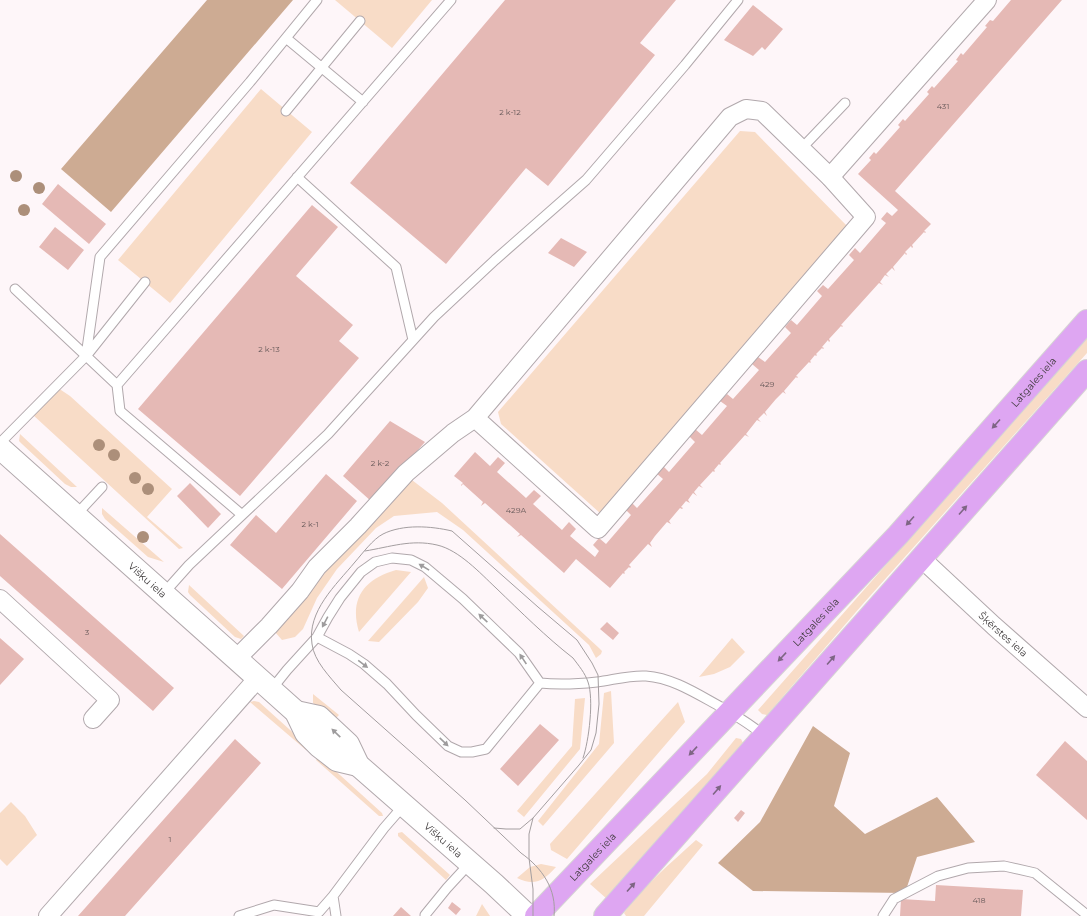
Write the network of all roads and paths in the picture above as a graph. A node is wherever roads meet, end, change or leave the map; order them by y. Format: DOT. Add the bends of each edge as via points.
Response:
graph roads {
  1 [pos="317,0"];
  2 [pos="451,0"];
  3 [pos="738,0"];
  4 [pos="987,0"];
  5 [pos="360,21"];
  6 [pos="286,38"];
  7 [pos="322,68"];
  8 [pos="363,102"];
  9 [pos="845,103"];
  10 [pos="286,111"];
  11 [pos="801,149"];
  12 [pos="830,176"];
  13 [pos="297,177"];
  14 [pos="145,282"];
  15 [pos="15,289"];
  16 [pos="1087,321"];
  17 [pos="413,340"];
  18 [pos="86,356"];
  19 [pos="1087,370"];
  20 [pos="117,385"];
  21 [pos="475,418"];
  22 [pos="0,443"];
  23 [pos="0,448"];
  24 [pos="102,487"];
  25 [pos="241,514"];
  26 [pos="75,516"];
  27 [pos="921,558"];
  28 [pos="164,593"];
  29 [pos="1,603"];
  30 [pos="317,637"];
  31 [pos="236,659"];
  32 [pos="540,683"];
  33 [pos="264,684"];
  34 [pos="1087,708"];
  35 [pos="730,712"];
  36 [pos="93,719"];
  37 [pos="764,736"];
  38 [pos="404,805"];
  39 [pos="470,863"];
  40 [pos="333,896"];
  41 [pos="1087,915"];
  42 [pos="48,916"];
  43 [pos="239,916"];
  44 [pos="336,916"];
  45 [pos="425,916"];
  46 [pos="528,916"];
  47 [pos="536,916"];
  48 [pos="605,916"];
  49 [pos="883,916"];
  1 -- 6 [label="lane"];
  2 -- 8 [label="lane"];
  3 -- 17 [label="lane" via="586,180 495,260"];
  4 -- 12 [label="street"];
  5 -- 7 [label="lane"];
  6 -- 7 [label="lane"];
  6 -- 18 [label="lane" via="100,257"];
  7 -- 8 [label="lane"];
  7 -- 10 [label="lane"];
  8 -- 13 [label="lane"];
  9 -- 11 [label="lane"];
  11 -- 12 [label="street"];
  11 -- 21 [label="street" via="762,111 746,109 730,117"];
  12 -- 21 [label="street" via="866,217 598,529"];
  13 -- 17 [label="lane" via="396,267"];
  13 -- 20 [label="lane"];
  14 -- 18 [label="lane"];
  15 -- 18 [label="lane"];
  16 -- 35 [label="highway, Latgales iela, one-way" via="898,534"];
  17 -- 25 [label="lane" via="328,434"];
  18 -- 20 [label="lane"];
  18 -- 22 [label="lane"];
  27 -- 19 [label="highway, one-way"];
  20 -- 25 [label="lane" via="120,412"];
  21 -- 31 [label="street" via="453,433 406,474 317,567 300,591"];
  23 -- 26 [label="street, Višķu iela"];
  24 -- 26 [label="lane"];
  25 -- 28 [label="lane" via="189,564"];
  26 -- 28 [label="street, Višķu iela"];
  27 -- 34 [label="street, Šķērstes iela"];
  37 -- 27 [label="highway, one-way"];
  28 -- 31 [label="street, Višķu iela"];
  29 -- 36 [label="street" via="110,700"];
  30 -- 32 [label="lane, one-way" via="364,664 448,746 461,752 486,749"];
  32 -- 30 [label="lane, one-way" via="519,653 503,637 425,566 411,560 392,558 375,562 361,572 336,605"];
  30 -- 33 [label="lane" via="287,670"];
  31 -- 33 [label="street, Višķu iela"];
  32 -- 35 [label="lane" via="559,685 646,676 670,681"];
  33 -- 38 [label="street, Višķu iela" via="296,712 306,733 319,746 337,760 358,765"];
  33 -- 42 [label="street"];
  35 -- 37 [label="lane"];
  35 -- 47 [label="highway, Latgales iela, one-way"];
  48 -- 37 [label="highway, one-way"];
  38 -- 39 [label="street, Višķu iela"];
  38 -- 40 [label="lane"];
  39 -- 45 [label="lane"];
  39 -- 46 [label="street, Višķu iela"];
  40 -- 43 [label="lane" via="320,912 274,905"];
  40 -- 44 [label="lane"];
  41 -- 49 [label="lane" via="1035,873 1004,866 968,868 938,876 894,899"];
}
